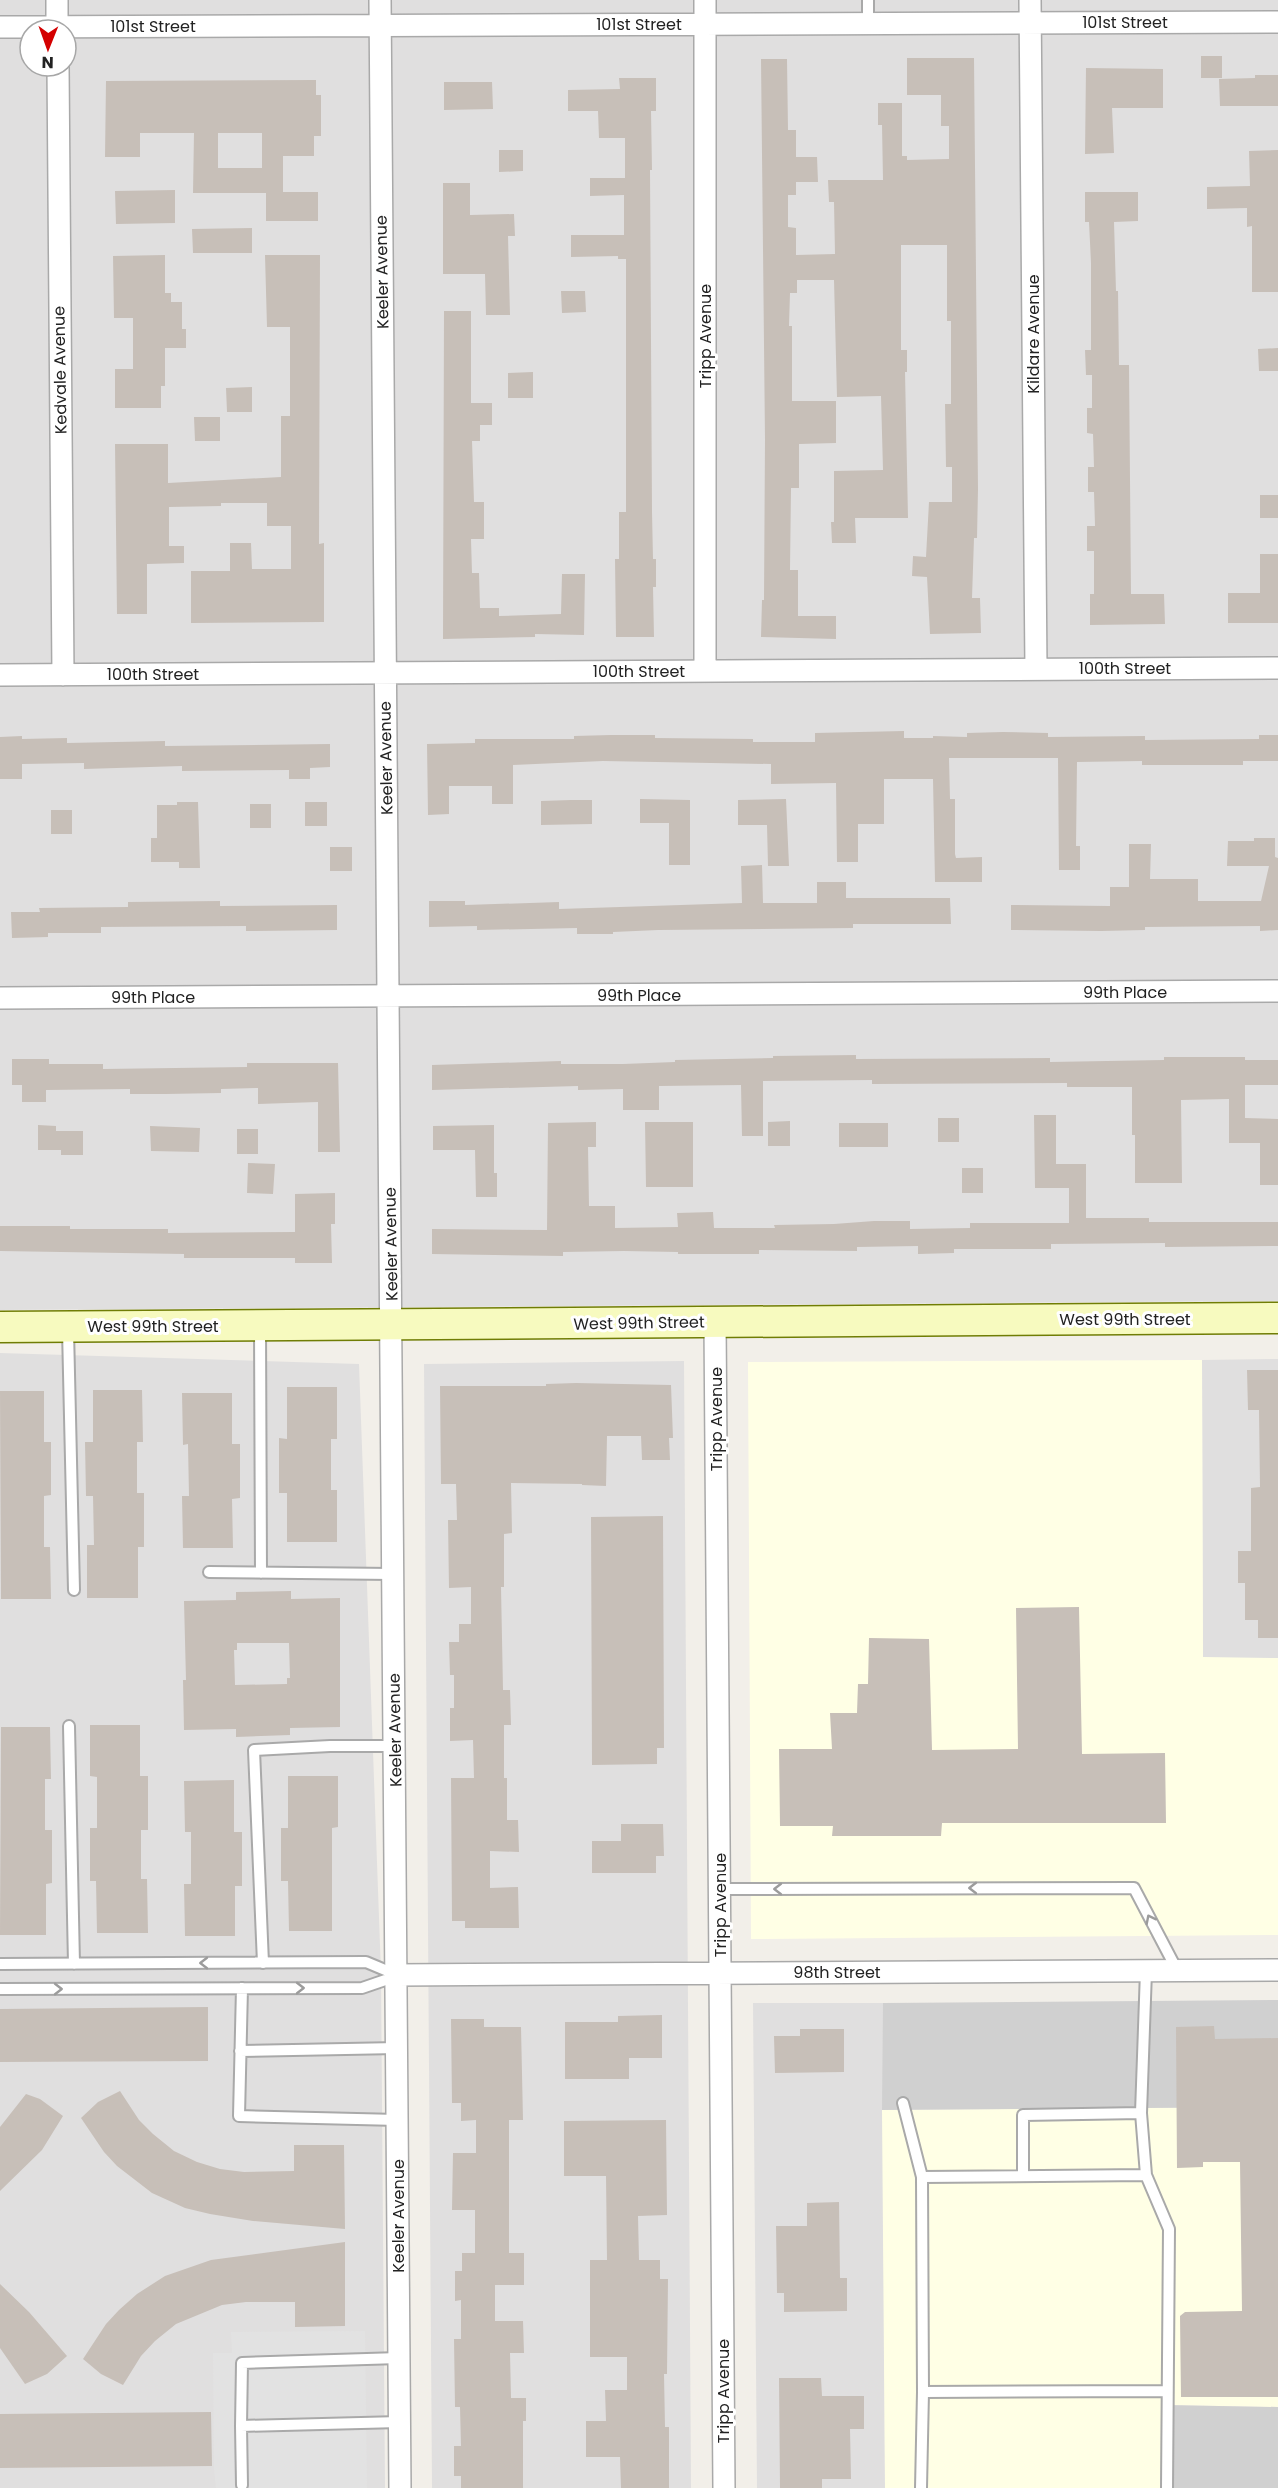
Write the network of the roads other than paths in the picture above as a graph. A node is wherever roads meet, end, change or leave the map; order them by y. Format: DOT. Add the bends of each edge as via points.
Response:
graph roads {
  1 [pos="57,0"];
  2 [pos="380,0"];
  3 [pos="705,0"];
  4 [pos="868,0"];
  5 [pos="1030,0"];
  6 [pos="57,18"];
  7 [pos="1278,22"];
  8 [pos="868,23"];
  9 [pos="1030,23"];
  10 [pos="706,24"];
  11 [pos="380,26"];
  12 [pos="0,27"];
  13 [pos="18,27"];
  14 [pos="78,28"];
  15 [pos="58,78"];
  16 [pos="1278,668"];
  17 [pos="1036,669"];
  18 [pos="705,671"];
  19 [pos="386,673"];
  20 [pos="0,675"];
  21 [pos="63,675"];
  22 [pos="1278,991"];
  23 [pos="388,996"];
  24 [pos="0,998"];
  25 [pos="1278,1318"];
  26 [pos="715,1322"];
  27 [pos="260,1325"];
  28 [pos="392,1325"];
  29 [pos="68,1326"];
  30 [pos="0,1327"];
  31 [pos="209,1572"];
  32 [pos="261,1573"];
  33 [pos="393,1574"];
  34 [pos="74,1590"];
  35 [pos="69,1726"];
  36 [pos="395,1746"];
  37 [pos="720,1889"];
  38 [pos="263,1963"];
  39 [pos="0,1964"];
  40 [pos="74,1964"];
  41 [pos="1177,1970"];
  42 [pos="1278,1970"];
  43 [pos="1146,1971"];
  44 [pos="720,1973"];
  45 [pos="397,1975"];
  46 [pos="242,1988"];
  47 [pos="0,1989"];
  48 [pos="398,2048"];
  49 [pos="240,2051"];
  50 [pos="903,2103"];
  51 [pos="1141,2113"];
  52 [pos="398,2120"];
  53 [pos="1146,2175"];
  54 [pos="1023,2176"];
  55 [pos="922,2177"];
  56 [pos="399,2358"];
  57 [pos="1166,2391"];
  58 [pos="923,2392"];
  59 [pos="400,2422"];
  60 [pos="241,2426"];
  61 [pos="242,2486"];
  62 [pos="400,2488"];
  63 [pos="724,2488"];
  64 [pos="921,2488"];
  65 [pos="1167,2488"];
  1 -- 6 [label="street"];
  2 -- 11 [label="street, Keeler Avenue"];
  3 -- 10 [label="street, Tripp Avenue"];
  4 -- 8 [label="lane"];
  5 -- 9 [label="street, Kildare Avenue"];
  7 -- 9 [label="street, 101st Street"];
  8 -- 9 [label="street, 101st Street"];
  8 -- 10 [label="street, 101st Street"];
  9 -- 17 [label="street, Kildare Avenue"];
  10 -- 11 [label="street, 101st Street"];
  10 -- 18 [label="street, Tripp Avenue"];
  11 -- 14 [label="street, 101st Street"];
  11 -- 19 [label="street, Keeler Avenue"];
  12 -- 13 [label="street, 101st Street"];
  15 -- 21 [label="street, Kedvale Avenue"];
  16 -- 17 [label="street, 100th Street"];
  17 -- 18 [label="street, 100th Street"];
  18 -- 19 [label="street, 100th Street"];
  19 -- 21 [label="street, 100th Street"];
  19 -- 23 [label="street, Keeler Avenue"];
  20 -- 21 [label="street, 100th Street"];
  22 -- 23 [label="street, 99th Place"];
  23 -- 24 [label="street, 99th Place"];
  23 -- 28 [label="street, Keeler Avenue"];
  25 -- 26 [label="street, West 99th Street"];
  26 -- 28 [label="street, West 99th Street"];
  26 -- 37 [label="street, Tripp Avenue"];
  27 -- 28 [label="street, West 99th Street"];
  27 -- 29 [label="street, West 99th Street"];
  27 -- 32 [label="lane"];
  28 -- 33 [label="street, Keeler Avenue"];
  29 -- 30 [label="street, West 99th Street"];
  29 -- 34 [label="lane"];
  31 -- 32 [label="lane"];
  32 -- 33 [label="lane"];
  33 -- 36 [label="street, Keeler Avenue"];
  35 -- 40 [label="lane"];
  36 -- 38 [label="lane" via="254,1750"];
  36 -- 45 [label="street, Keeler Avenue"];
  41 -- 37 [label="lane, one-way" via="1134,1888"];
  37 -- 44 [label="street, Tripp Avenue"];
  38 -- 40 [label="lane, one-way"];
  38 -- 45 [label="lane" via="366,1962"];
  39 -- 40 [label="lane"];
  41 -- 42 [label="street, 98th Street"];
  41 -- 43 [label="street, 98th Street"];
  43 -- 44 [label="street, 98th Street"];
  43 -- 51 [label="lane"];
  44 -- 45 [label="street, 98th Street"];
  44 -- 63 [label="street, Tripp Avenue"];
  46 -- 45 [label="lane, one-way" via="362,1988"];
  45 -- 48 [label="street, Keeler Avenue"];
  47 -- 46 [label="lane, one-way"];
  46 -- 49 [label="lane"];
  48 -- 49 [label="lane"];
  48 -- 52 [label="street, Keeler Avenue"];
  49 -- 52 [label="lane" via="239,2116"];
  50 -- 55 [label="lane"];
  51 -- 53 [label="lane"];
  51 -- 54 [label="lane" via="1023,2115"];
  52 -- 56 [label="street, Keeler Avenue"];
  53 -- 54 [label="lane"];
  53 -- 57 [label="lane" via="1169,2229"];
  54 -- 55 [label="lane"];
  55 -- 58 [label="lane"];
  56 -- 59 [label="street, Keeler Avenue"];
  56 -- 60 [label="lane" via="242,2363"];
  57 -- 58 [label="lane"];
  57 -- 65 [label="lane"];
  58 -- 64 [label="lane"];
  59 -- 60 [label="lane"];
  59 -- 62 [label="street, Keeler Avenue"];
  60 -- 61 [label="lane"];
}
